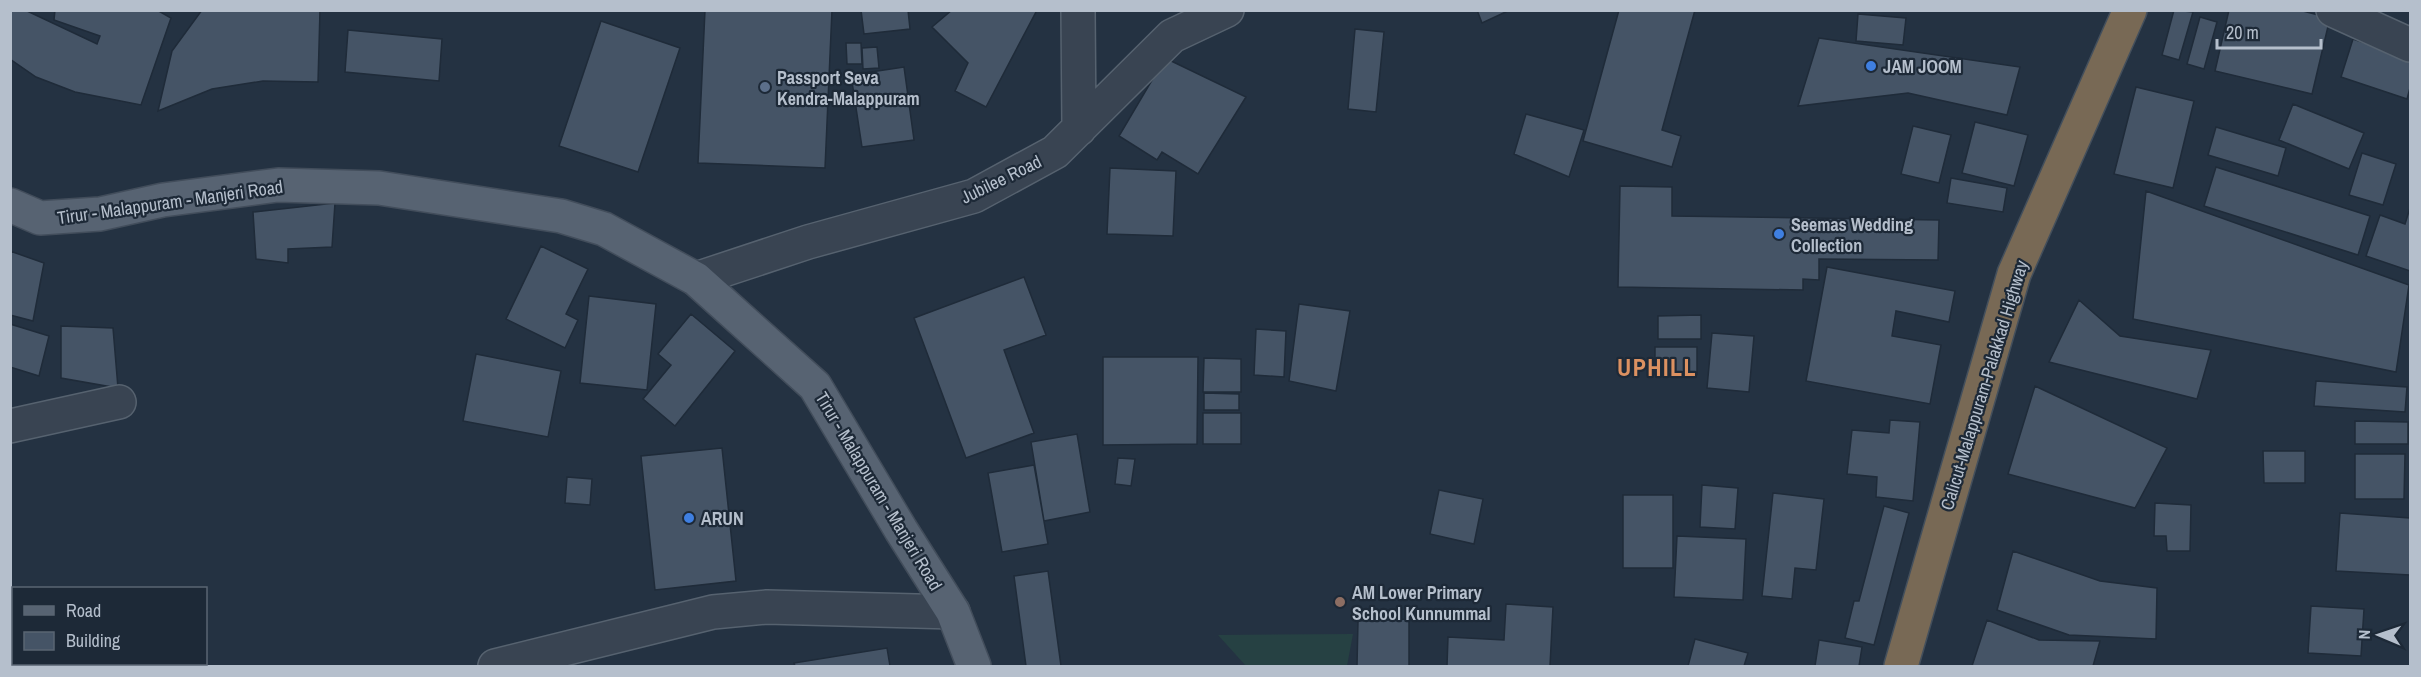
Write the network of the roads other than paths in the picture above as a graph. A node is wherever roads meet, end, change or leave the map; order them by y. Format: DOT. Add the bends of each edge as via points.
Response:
graph roads {
  1 [pos="1078,10"];
  2 [pos="1227,10"];
  3 [pos="2130,10"];
  4 [pos="2333,10"];
  5 [pos="2410,45"];
  6 [pos="1079,129"];
  7 [pos="10,205"];
  8 [pos="696,279"];
  9 [pos="119,402"];
  10 [pos="10,426"];
  11 [pos="953,612"];
  12 [pos="495,666"];
  13 [pos="974,666"];
  14 [pos="1901,666"];
  1 -- 6 [label="street"];
  2 -- 6 [label="street, Jubilee Road" via="1172,36"];
  3 -- 14 [label="highway, Calicut-Malappuram-Palakkad Highway" via="2014,274"];
  4 -- 5 [label="street"];
  6 -- 8 [label="street, Jubilee Road" via="1055,152 974,196 808,242"];
  7 -- 8 [label="main road, Tirur - Malappuram - Manjeri Road" via="40,218 100,214 163,200 278,185 380,188 561,216 604,229"];
  8 -- 11 [label="main road, Tirur - Malappuram - Manjeri Road" via="815,386"];
  9 -- 10 [label="street"];
  11 -- 12 [label="street" via="767,607 713,612"];
  11 -- 13 [label="main road, Tirur - Malappuram - Manjeri Road"];
}
